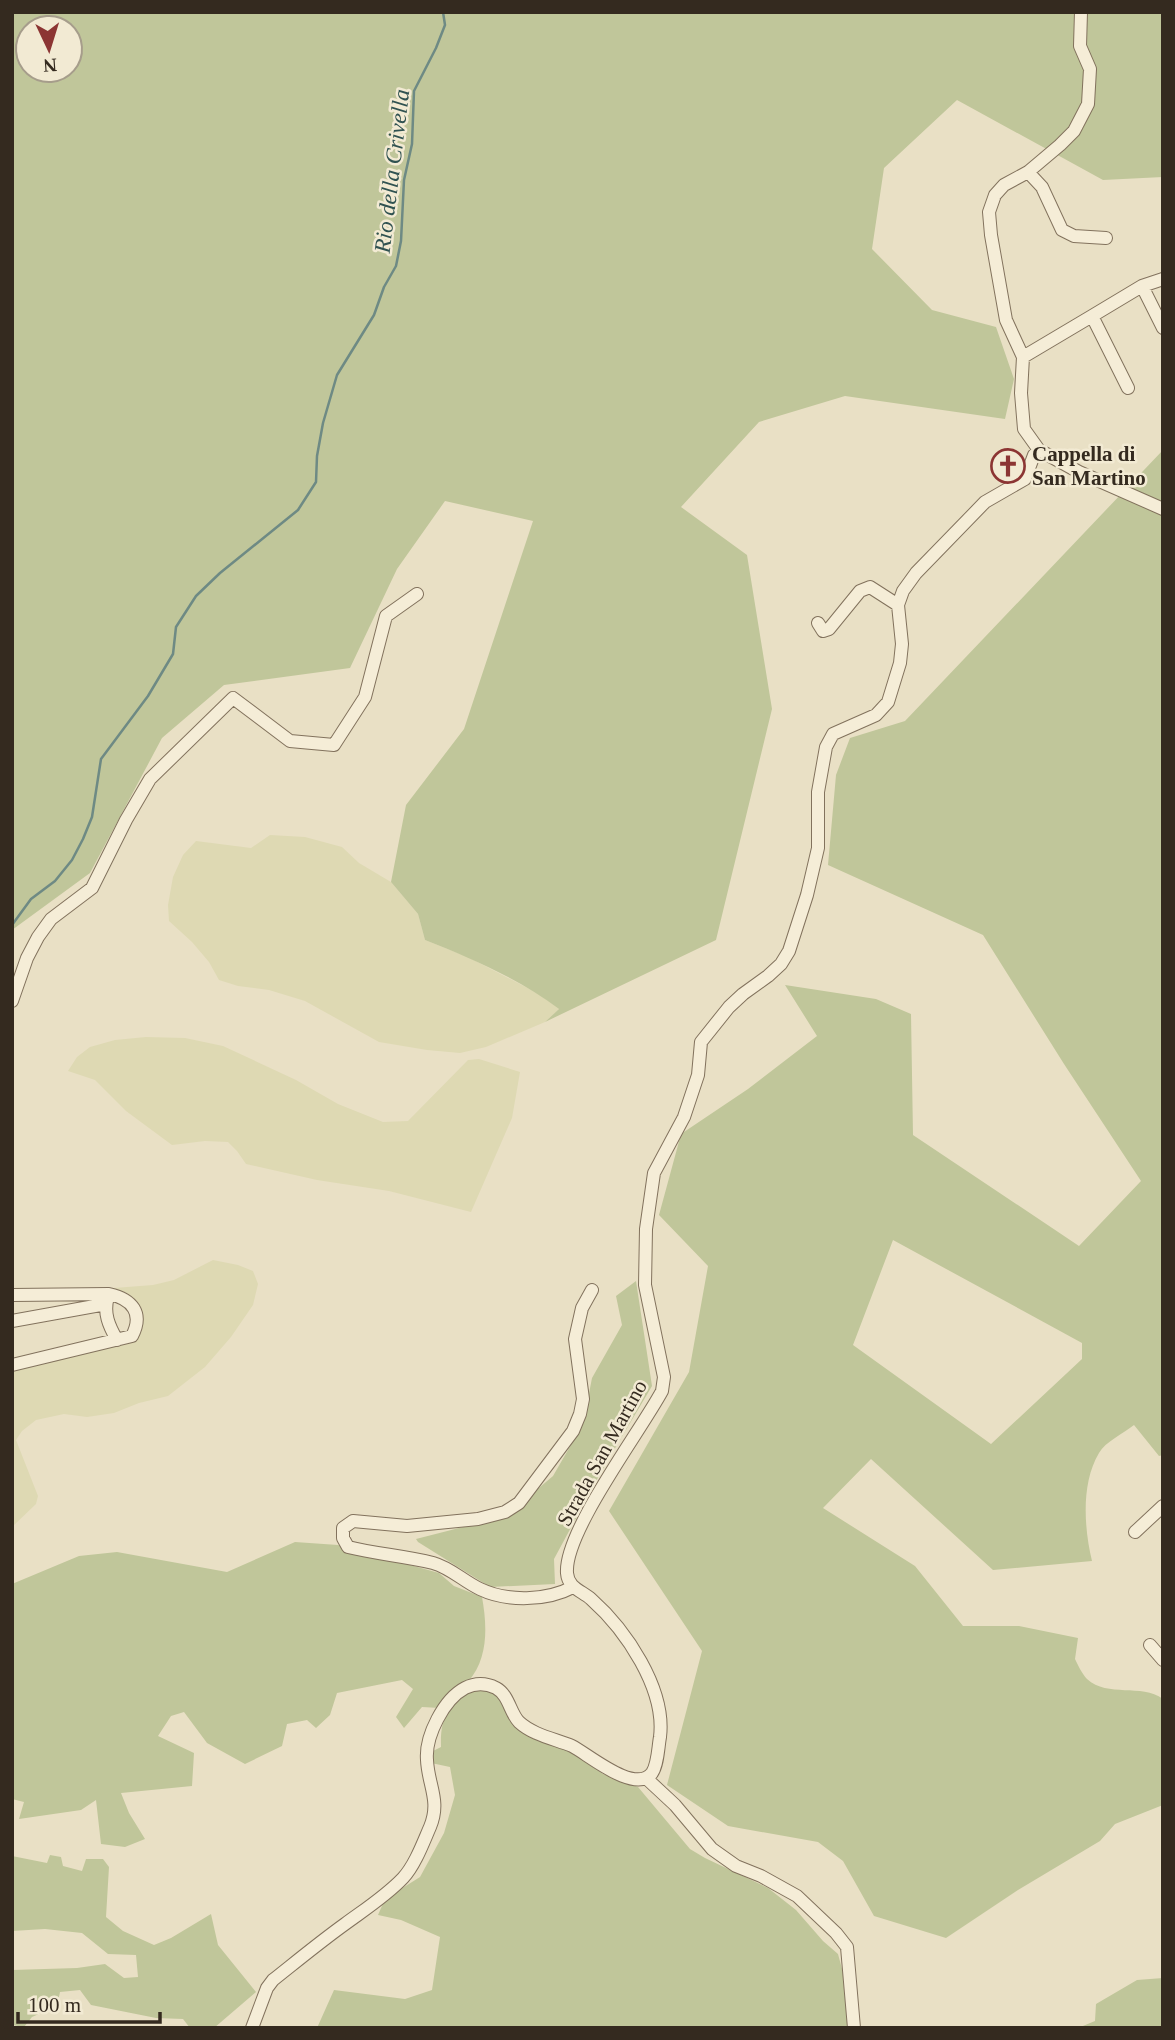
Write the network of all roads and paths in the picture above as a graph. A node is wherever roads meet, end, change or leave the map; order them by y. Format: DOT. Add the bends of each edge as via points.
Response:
graph roads {
  1 [pos="1081,12"];
  2 [pos="1028,172"];
  3 [pos="1106,238"];
  4 [pos="1163,279"];
  5 [pos="1142,286"];
  6 [pos="1092,316"];
  7 [pos="1163,328"];
  8 [pos="1023,357"];
  9 [pos="1128,388"];
  10 [pos="1039,450"];
  11 [pos="1163,509"];
  12 [pos="417,594"];
  13 [pos="898,605"];
  14 [pos="818,623"];
  15 [pos="12,1001"];
  16 [pos="592,1290"];
  17 [pos="12,1295"];
  18 [pos="108,1299"];
  19 [pos="12,1321"];
  20 [pos="117,1340"];
  21 [pos="12,1365"];
  22 [pos="1163,1506"];
  23 [pos="1135,1532"];
  24 [pos="573,1587"];
  25 [pos="1150,1645"];
  26 [pos="1163,1660"];
  27 [pos="646,1778"];
  28 [pos="252,2028"];
  29 [pos="854,2028"];
  1 -- 2 [label="street" via="1080,46 1090,69 1087,104 1074,131"];
  2 -- 3 [label="street" via="1042,187 1062,230 1074,236"];
  2 -- 8 [label="street" via="1004,185 989,212 1006,320"];
  4 -- 5 [label="street"];
  5 -- 6 [label="street"];
  5 -- 7 [label="street"];
  6 -- 8 [label="street"];
  6 -- 9 [label="street"];
  8 -- 10 [label="street" via="1024,429"];
  10 -- 11 [label="street"];
  10 -- 13 [label="street" via="1025,479 985,502 916,573"];
  12 -- 15 [label="street" via="386,616 365,697 334,745 290,741 233,698 150,779 92,888 51,919 38,937"];
  13 -- 14 [label="street" via="870,587 860,590 829,629 823,631"];
  13 -- 24 [label="street, Strada San Martino" via="901,663 888,702 876,715 833,734 826,747 818,792 818,848 789,951 781,964 729,1007 701,1042 698,1075 684,1116 653,1173 645,1285 664,1377 662,1391 577,1534 567,1574"];
  16 -- 24 [label="street" via="582,1308 575,1339 583,1399 580,1414 573,1431 519,1503 505,1513 478,1519 407,1526 353,1521 343,1528 348,1547 430,1562 481,1590 531,1598 561,1594"];
  17 -- 18 [label="street"];
  18 -- 19 [label="street"];
  18 -- 20 [label="street" via="108,1324"];
  18 -- 20 [label="street" via="121,1297 137,1312 138,1325 132,1335"];
  20 -- 21 [label="street"];
  22 -- 23 [label="street"];
  24 -- 27 [label="street" via="591,1598 612,1622 657,1696 658,1751"];
  25 -- 26 [label="street"];
  27 -- 28 [label="street" via="634,1779 608,1769 580,1750 526,1728 495,1688 477,1683 460,1691 447,1704 430,1740 426,1758 435,1809 409,1870 274,1980"];
  27 -- 29 [label="street" via="712,1849 797,1896 836,1933 847,1947"];
}
